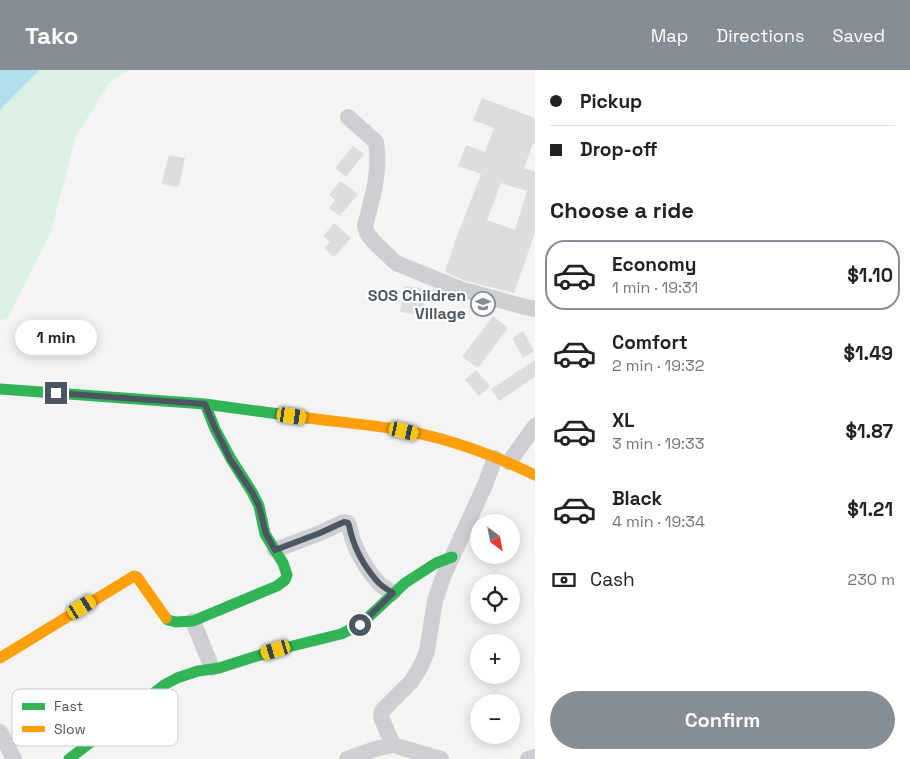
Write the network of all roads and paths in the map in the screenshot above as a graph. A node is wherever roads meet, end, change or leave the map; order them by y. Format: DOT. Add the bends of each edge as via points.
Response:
graph roads {
  1 [pos="348,117"];
  2 [pos="535,309"];
  3 [pos="0,388"];
  4 [pos="205,404"];
  5 [pos="535,426"];
  6 [pos="502,460"];
  7 [pos="535,474"];
  8 [pos="275,550"];
  9 [pos="452,557"];
  10 [pos="393,593"];
  11 [pos="193,621"];
  12 [pos="0,658"];
  13 [pos="212,668"];
  14 [pos="159,689"];
  15 [pos="0,732"];
  16 [pos="393,745"];
  17 [pos="86,746"];
  18 [pos="535,757"];
  19 [pos="14,759"];
  20 [pos="69,759"];
  21 [pos="348,759"];
  22 [pos="441,759"];
  23 [pos="528,759"];
  1 -- 2 [label="street" via="376,142 379,155 365,226 373,241 396,263 460,288"];
  3 -- 4 [label="street"];
  4 -- 6 [label="street" via="404,431 444,440"];
  4 -- 8 [label="street" via="230,459 259,506 266,534"];
  5 -- 6 [label="street"];
  6 -- 7 [label="street"];
  6 -- 9 [label="street" via="485,485"];
  8 -- 10 [label="street" via="348,523 361,558 378,582"];
  8 -- 11 [label="street" via="284,563 285,580"];
  9 -- 10 [label="street" via="421,572"];
  9 -- 16 [label="street" via="435,601 427,651 421,666 411,682 382,711 380,718"];
  10 -- 13 [label="street" via="360,625 341,634"];
  11 -- 12 [label="street" via="168,620 134,576"];
  11 -- 13 [label="street"];
  13 -- 14 [label="street" via="179,677"];
  15 -- 19 [label="street"];
  16 -- 21 [label="street"];
  16 -- 22 [label="street"];
  17 -- 20 [label="street"];
  18 -- 23 [label="street"];
}
